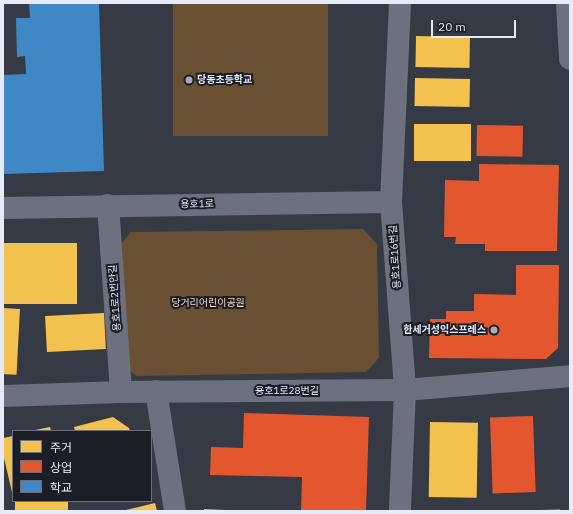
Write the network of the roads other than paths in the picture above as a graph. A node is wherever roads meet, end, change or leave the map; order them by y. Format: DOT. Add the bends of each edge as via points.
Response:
graph roads {
  1 [pos="400,3"];
  2 [pos="568,3"];
  3 [pos="570,60"];
  4 [pos="391,202"];
  5 [pos="108,205"];
  6 [pos="3,208"];
  7 [pos="570,376"];
  8 [pos="405,390"];
  9 [pos="156,391"];
  10 [pos="122,392"];
  11 [pos="3,396"];
  12 [pos="175,511"];
  13 [pos="400,511"];
  1 -- 4 [label="street, 용호1로16번길"];
  2 -- 3 [label="street"];
  4 -- 5 [label="street, 용호1로"];
  4 -- 8 [label="street, 용호1로16번길"];
  5 -- 6 [label="street, 용호1로"];
  5 -- 10 [label="street, 용호1로2번안길"];
  7 -- 8 [label="street, 용호1로28번길"];
  8 -- 9 [label="street, 용호1로28번길"];
  8 -- 13 [label="street, 용호1로16번길"];
  9 -- 10 [label="street, 용호1로28번길"];
  9 -- 12 [label="street"];
  10 -- 11 [label="street, 용호1로28번길"];
}
